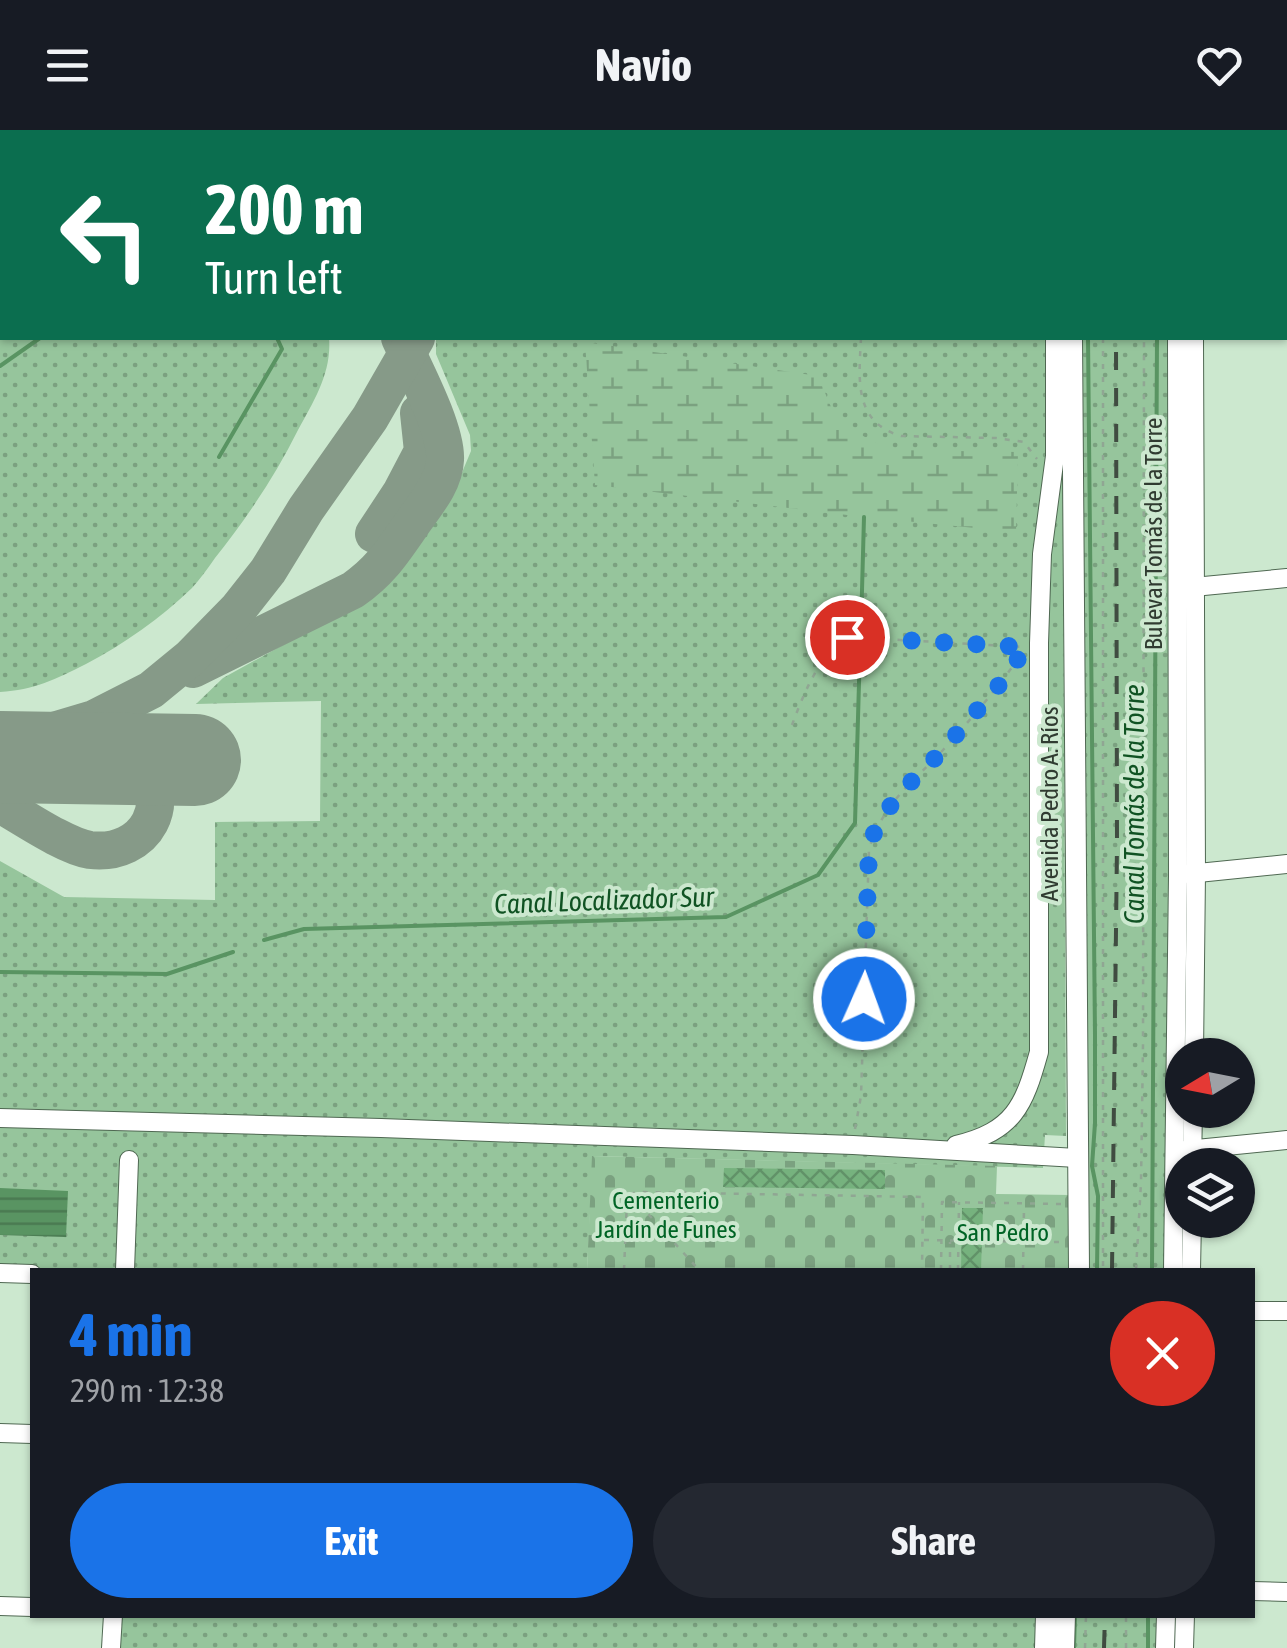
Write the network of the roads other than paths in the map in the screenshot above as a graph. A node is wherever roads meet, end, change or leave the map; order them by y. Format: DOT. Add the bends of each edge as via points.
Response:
graph roads {
  1 [pos="1055,340"];
  2 [pos="1072,340"];
  3 [pos="1177,340"];
  4 [pos="1194,340"];
  5 [pos="1287,578"];
  6 [pos="1186,588"];
  7 [pos="1287,864"];
  8 [pos="1187,874"];
  9 [pos="1193,1038"];
  10 [pos="0,1118"];
  11 [pos="1287,1140"];
  12 [pos="941,1148"];
  13 [pos="1187,1148"];
  14 [pos="1234,1148"];
  15 [pos="1077,1158"];
  16 [pos="130,1160"];
  17 [pos="1178,1238"];
  18 [pos="1192,1238"];
  19 [pos="126,1268"];
  20 [pos="1079,1268"];
  21 [pos="1174,1268"];
  22 [pos="1191,1268"];
  23 [pos="0,1273"];
  24 [pos="30,1274"];
  25 [pos="1255,1311"];
  26 [pos="1287,1312"];
  27 [pos="0,1434"];
  28 [pos="30,1434"];
  29 [pos="1255,1591"];
  30 [pos="1287,1592"];
  31 [pos="0,1606"];
  32 [pos="30,1608"];
  33 [pos="113,1618"];
  34 [pos="1046,1618"];
  35 [pos="1065,1618"];
  36 [pos="1166,1618"];
  37 [pos="1185,1618"];
  38 [pos="112,1648"];
  39 [pos="1045,1648"];
  40 [pos="1064,1648"];
  41 [pos="1165,1648"];
  42 [pos="1184,1648"];
  1 -- 12 [label="street" via="1055,456 1040,607 1039,1052 1029,1088 1009,1120 982,1139"];
  2 -- 15 [label="main road, Avenida Pedro A. Ríos"];
  3 -- 6 [label="street, Bulevar Tomás de la Torre"];
  4 -- 6 [label="street, Bulevar Tomás de la Torre"];
  5 -- 6 [label="street"];
  6 -- 8 [label="street, Bulevar Tomás de la Torre"];
  7 -- 8 [label="street"];
  8 -- 9 [label="street, Bulevar Tomás de la Torre"];
  8 -- 13 [label="street, Bulevar Tomás de la Torre"];
  10 -- 12 [label="street"];
  11 -- 14 [label="street"];
  12 -- 15 [label="street"];
  15 -- 20 [label="main road, Avenida Pedro A. Ríos"];
  16 -- 19 [label="street"];
  17 -- 21 [label="street, Bulevar Tomás de la Torre"];
  18 -- 22 [label="street"];
  23 -- 24 [label="street"];
  25 -- 26 [label="street"];
  27 -- 28 [label="street"];
  29 -- 30 [label="street"];
  31 -- 32 [label="street"];
  33 -- 38 [label="street"];
  34 -- 39 [label="main road"];
  35 -- 40 [label="main road"];
  36 -- 41 [label="street"];
  37 -- 42 [label="street"];
}
